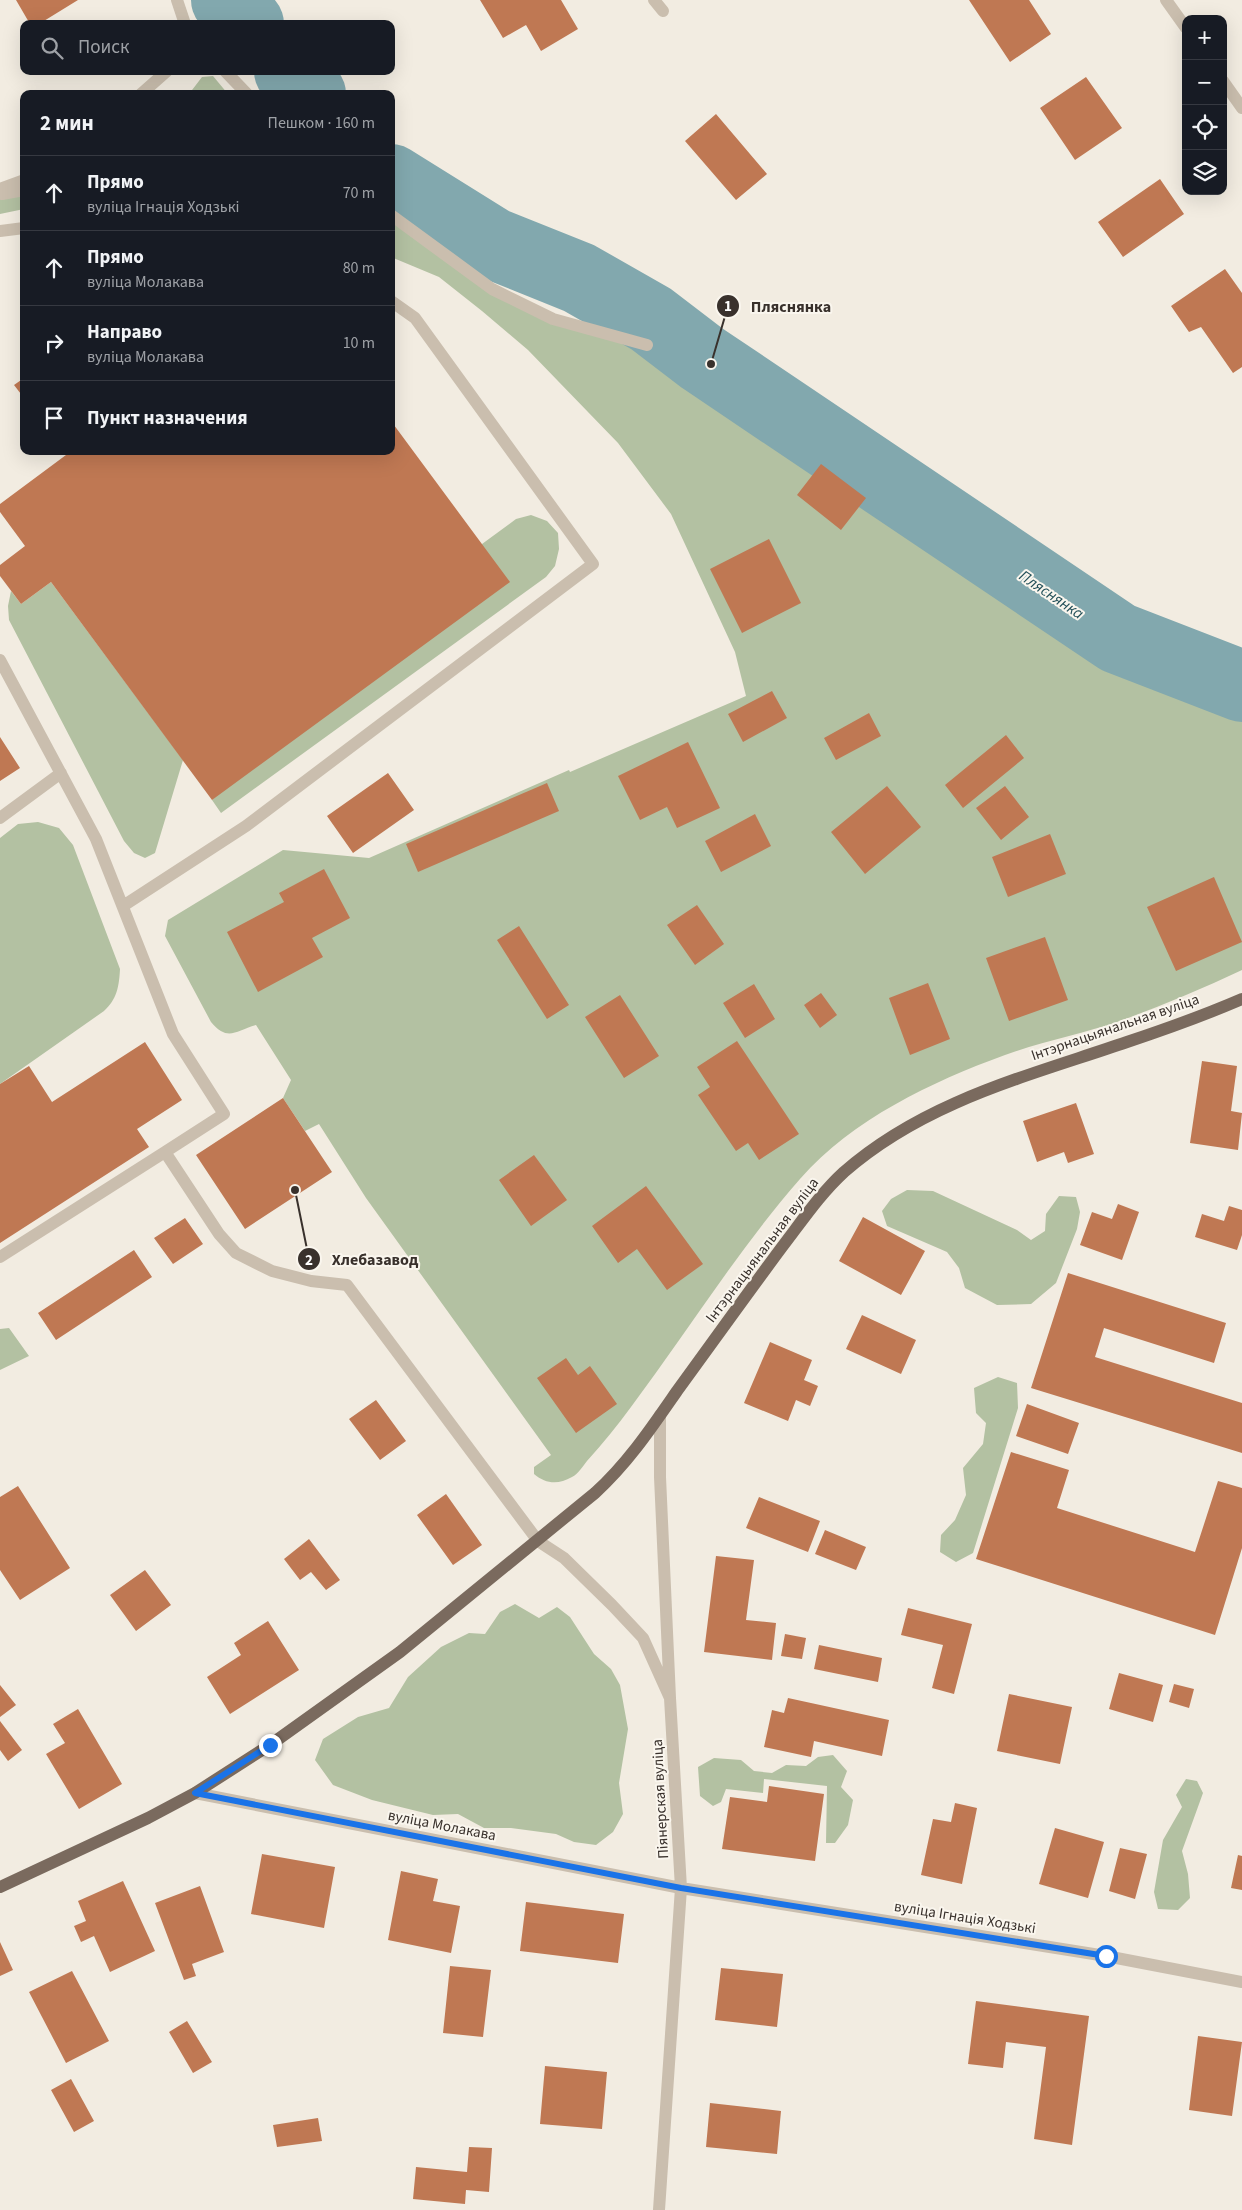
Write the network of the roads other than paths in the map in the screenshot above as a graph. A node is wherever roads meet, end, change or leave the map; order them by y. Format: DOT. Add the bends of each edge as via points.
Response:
graph roads {
  1 [pos="177,0"];
  2 [pos="654,0"];
  3 [pos="1166,0"];
  4 [pos="663,11"];
  5 [pos="184,20"];
  6 [pos="1182,22"];
  7 [pos="163,75"];
  8 [pos="229,75"];
  9 [pos="1227,87"];
  10 [pos="146,90"];
  11 [pos="243,90"];
  12 [pos="1242,108"];
  13 [pos="20,182"];
  14 [pos="0,189"];
  15 [pos="20,191"];
  16 [pos="0,194"];
  17 [pos="395,219"];
  18 [pos="20,228"];
  19 [pos="0,231"];
  20 [pos="395,304"];
  21 [pos="647,345"];
  22 [pos="0,660"];
  23 [pos="61,773"];
  24 [pos="0,818"];
  25 [pos="123,906"];
  26 [pos="1242,999"];
  27 [pos="165,1152"];
  28 [pos="0,1257"];
  29 [pos="660,1415"];
  30 [pos="538,1541"];
  31 [pos="670,1698"];
  32 [pos="195,1793"];
  33 [pos="0,1887"];
  34 [pos="681,1888"];
  35 [pos="1242,1982"];
  36 [pos="659,2210"];
  1 -- 5 [label="street"];
  2 -- 4 [label="street"];
  3 -- 6 [label="street"];
  7 -- 10 [label="street"];
  8 -- 11 [label="street"];
  9 -- 12 [label="street"];
  13 -- 14 [label="street"];
  15 -- 16 [label="street"];
  17 -- 21 [label="street" via="492,289 553,319"];
  18 -- 19 [label="street"];
  20 -- 25 [label="street" via="415,318 593,564 246,826"];
  22 -- 23 [label="street"];
  23 -- 24 [label="street"];
  23 -- 25 [label="street" via="96,839"];
  25 -- 27 [label="street" via="174,1034 224,1114"];
  26 -- 29 [label="main road, Інтэрнацыянальная вуліца" via="1184,1022 1008,1080 929,1114 869,1152 822,1194"];
  27 -- 28 [label="street"];
  27 -- 30 [label="street" via="219,1234 236,1253 272,1271 311,1281 348,1285"];
  29 -- 30 [label="main road, Інтэрнацыянальная вуліца" via="611,1478"];
  29 -- 31 [label="street, Піянерская вуліца"];
  30 -- 31 [label="street" via="564,1558 643,1638"];
  30 -- 32 [label="main road" via="400,1652 270,1745"];
  31 -- 34 [label="street, Піянерская вуліца"];
  32 -- 33 [label="main road"];
  32 -- 34 [label="street, вуліца Молакава"];
  34 -- 35 [label="street, вуліца Ігнація Ходзькі" via="1106,1956"];
  34 -- 36 [label="street, Піянерская вуліца"];
}
